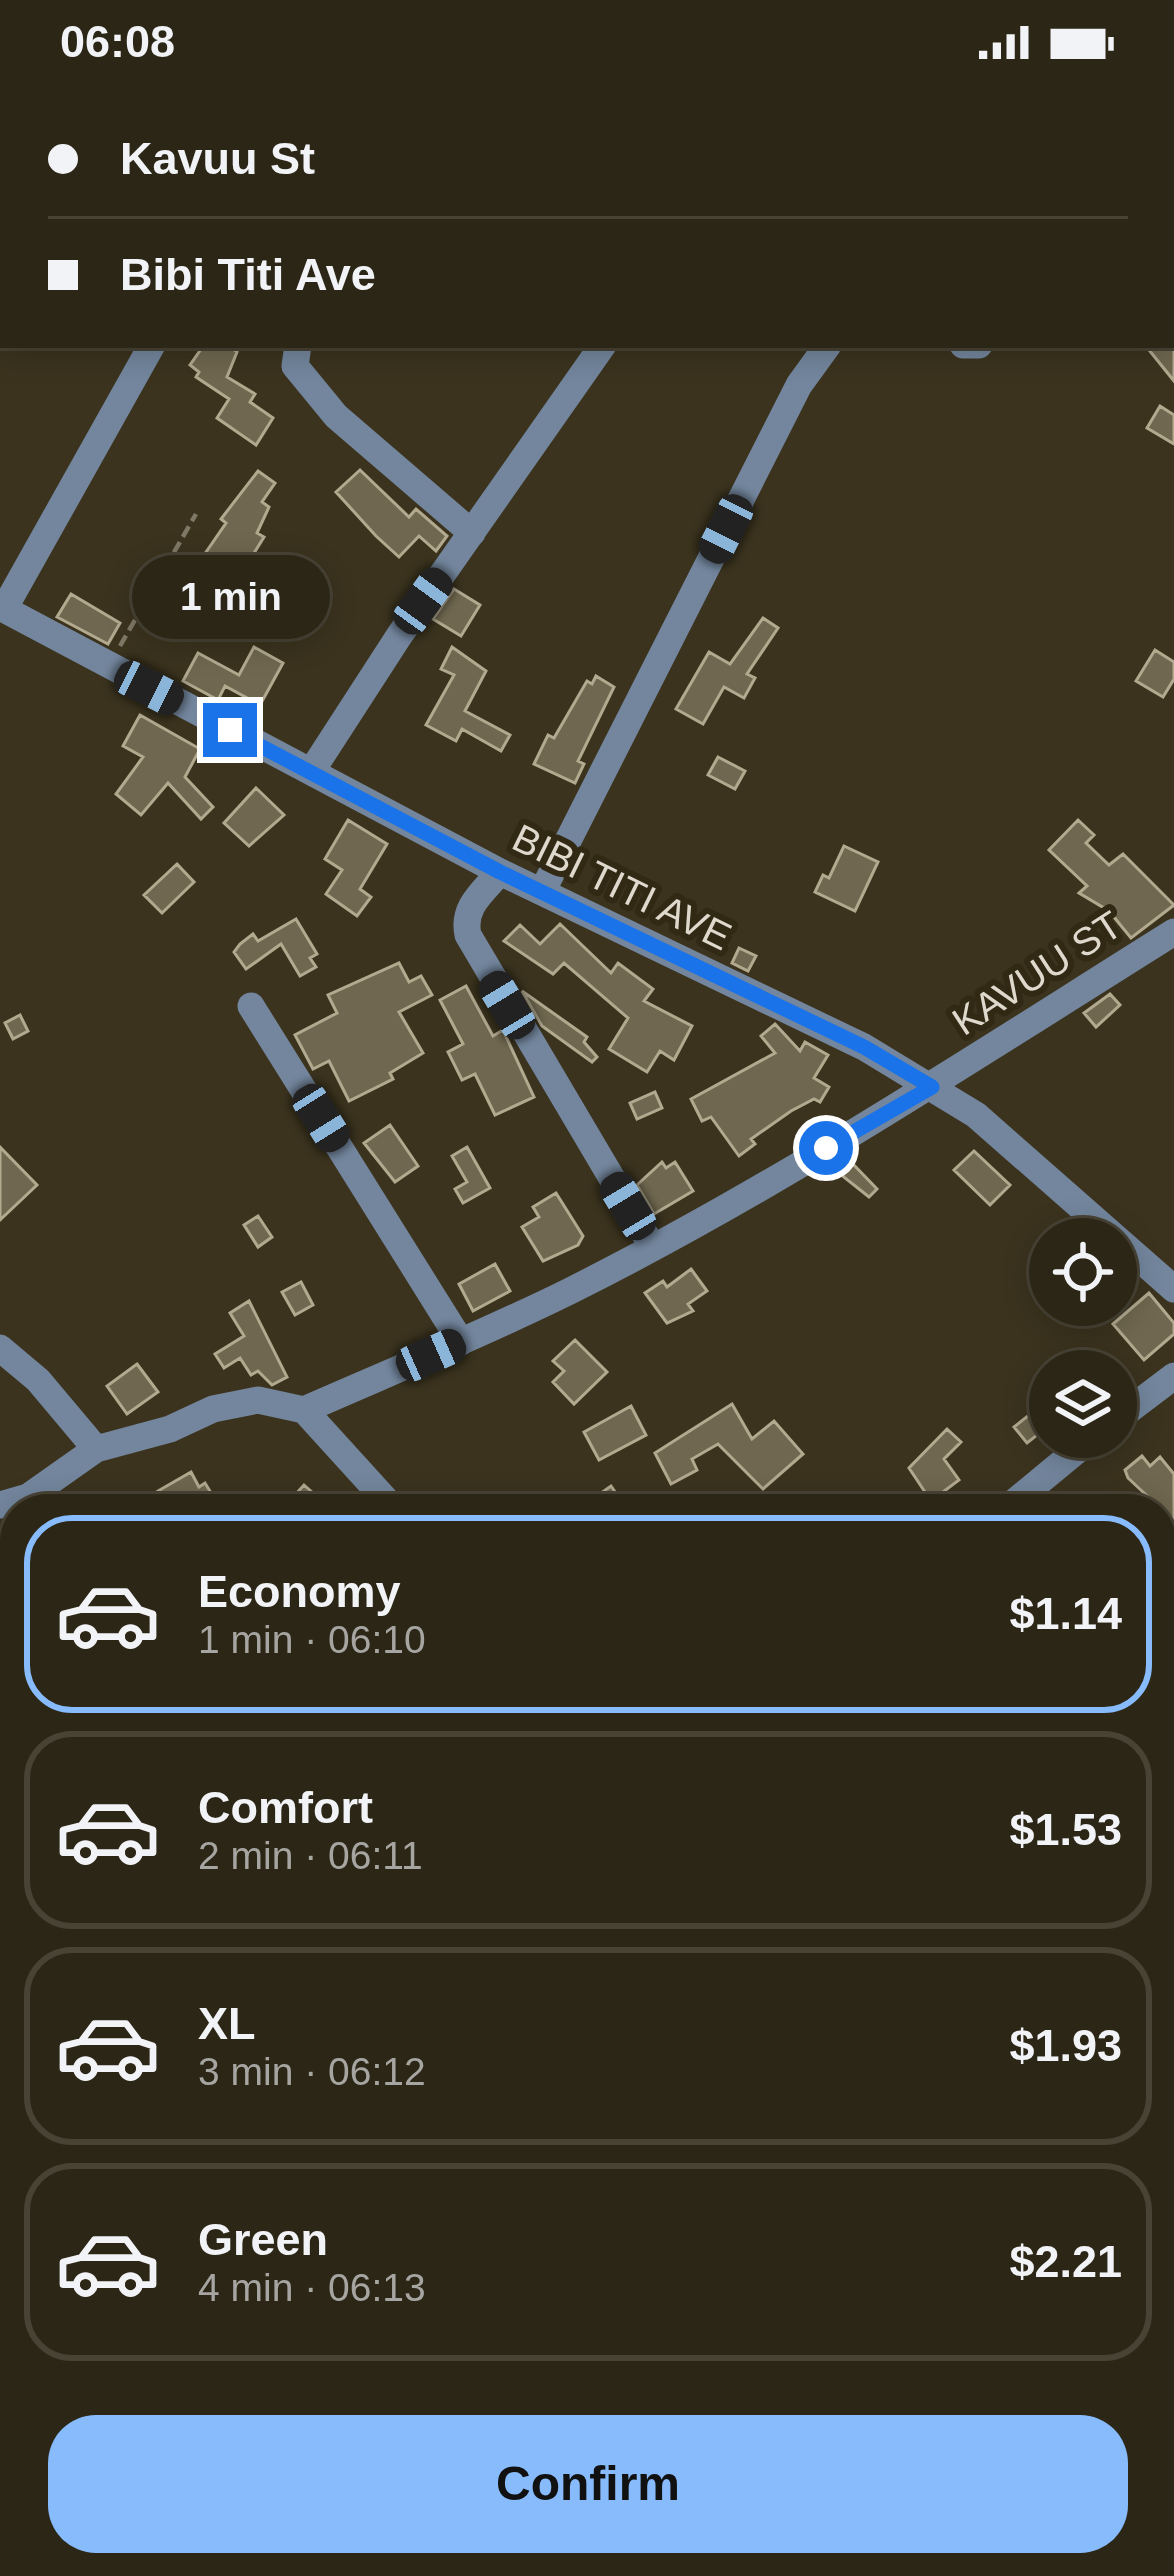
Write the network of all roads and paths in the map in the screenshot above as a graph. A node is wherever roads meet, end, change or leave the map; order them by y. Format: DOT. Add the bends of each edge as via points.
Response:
graph roads {
  1 [pos="150,348"];
  2 [pos="298,348"];
  3 [pos="601,348"];
  4 [pos="826,348"];
  5 [pos="196,514"];
  6 [pos="472,532"];
  7 [pos="2,608"];
  8 [pos="109,667"];
  9 [pos="311,772"];
  10 [pos="500,872"];
  11 [pos="542,892"];
  12 [pos="1174,932"];
  13 [pos="251,1006"];
  14 [pos="932,1087"];
  15 [pos="652,1246"];
  16 [pos="1174,1289"];
  17 [pos="461,1342"];
  18 [pos="0,1348"];
  19 [pos="1174,1376"];
  20 [pos="1137,1404"];
  21 [pos="304,1410"];
  22 [pos="96,1449"];
  23 [pos="1068,1458"];
  24 [pos="37,1494"];
  25 [pos="380,1494"];
  26 [pos="1024,1494"];
  1 -- 7 [label="street"];
  2 -- 6 [label="street" via="295,365 336,416"];
  3 -- 6 [label="street"];
  4 -- 11 [label="street"];
  5 -- 8 [label="path"];
  6 -- 9 [label="street"];
  7 -- 8 [label="street, BIBI TITI AVE"];
  8 -- 9 [label="street, BIBI TITI AVE"];
  9 -- 10 [label="street, BIBI TITI AVE"];
  10 -- 11 [label="street, BIBI TITI AVE"];
  10 -- 15 [label="street" via="470,906 468,935"];
  11 -- 14 [label="street, BIBI TITI AVE"];
  12 -- 14 [label="street, KAVUU ST"];
  13 -- 17 [label="street"];
  14 -- 15 [label="street, KAVUU ST"];
  14 -- 16 [label="street, BIBI TITI AVE" via="976,1115"];
  15 -- 17 [label="street, KAVUU ST"];
  17 -- 21 [label="street, KAVUU ST"];
  18 -- 22 [label="street"];
  19 -- 20 [label="street"];
  21 -- 22 [label="street" via="258,1400"];
  21 -- 25 [label="street"];
  22 -- 24 [label="street"];
  23 -- 26 [label="street"];
}
